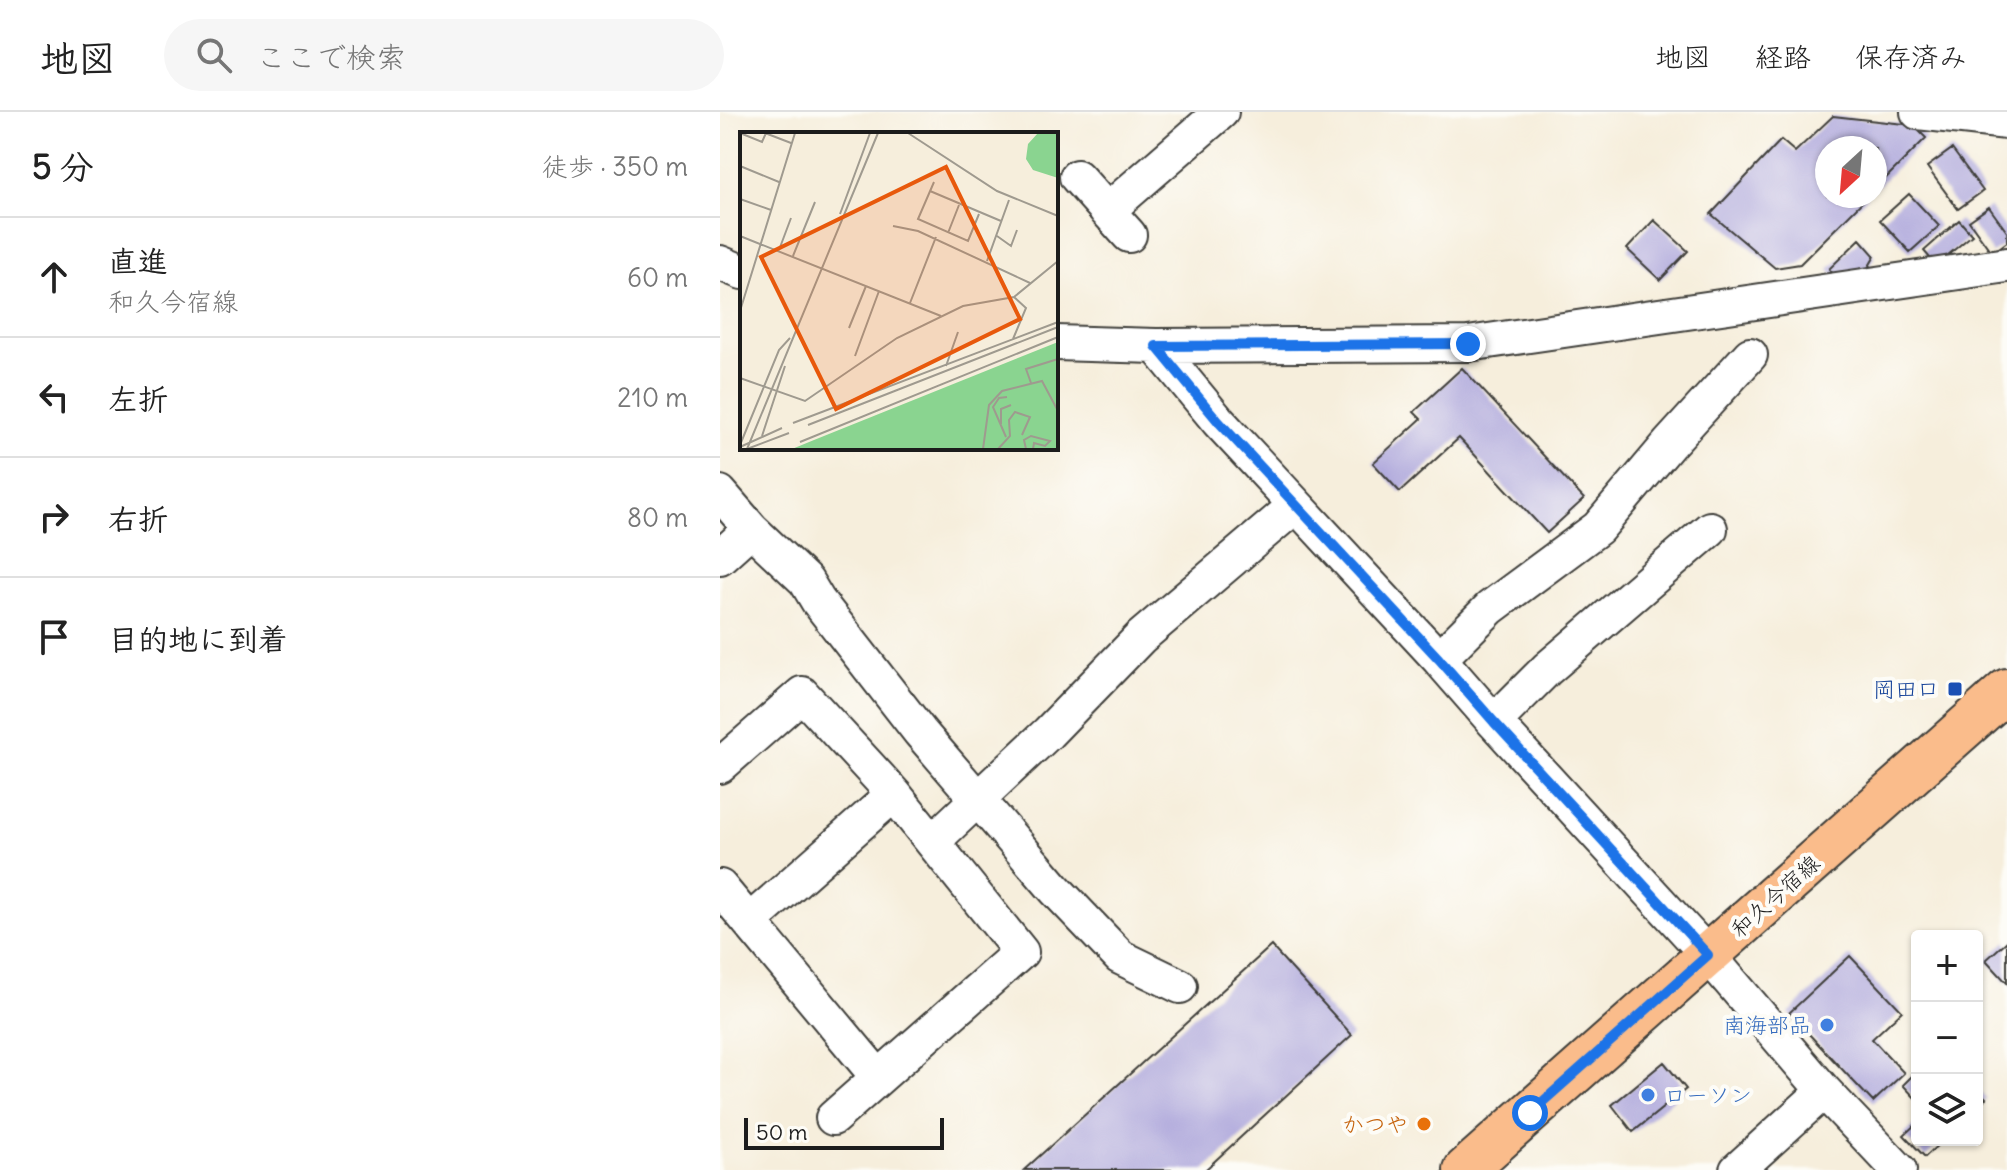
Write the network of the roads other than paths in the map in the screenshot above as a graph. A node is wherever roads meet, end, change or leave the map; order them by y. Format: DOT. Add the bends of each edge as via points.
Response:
graph roads {
  1 [pos="1221,112"];
  2 [pos="1918,112"];
  3 [pos="2007,122"];
  4 [pos="1077,177"];
  5 [pos="720,263"];
  6 [pos="2007,265"];
  7 [pos="740,271"];
  8 [pos="1058,343"];
  9 [pos="1156,346"];
  10 [pos="1750,355"];
  11 [pos="720,493"];
  12 [pos="1295,506"];
  13 [pos="751,529"];
  14 [pos="1710,529"];
  15 [pos="720,557"];
  16 [pos="1439,659"];
  17 [pos="2007,690"];
  18 [pos="1494,722"];
  19 [pos="720,766"];
  20 [pos="894,794"];
  21 [pos="978,800"];
  22 [pos="933,841"];
  23 [pos="720,887"];
  24 [pos="749,922"];
  25 [pos="1708,955"];
  26 [pos="1180,986"];
  27 [pos="878,1077"];
  28 [pos="1824,1091"];
  29 [pos="833,1118"];
  30 [pos="1891,1167"];
  31 [pos="1468,1169"];
  32 [pos="1737,1170"];
  1 -- 4 [label="street" via="1118,223"];
  2 -- 3 [label="street"];
  5 -- 7 [label="street"];
  6 -- 9 [label="street" via="1468,344"];
  8 -- 9 [label="street"];
  9 -- 12 [label="street"];
  10 -- 16 [label="street" via="1598,528 1490,608"];
  11 -- 13 [label="street"];
  12 -- 16 [label="street"];
  12 -- 21 [label="street" via="1141,637"];
  13 -- 15 [label="street"];
  13 -- 21 [label="street" via="806,581"];
  14 -- 18 [label="street" via="1547,669"];
  16 -- 18 [label="street"];
  17 -- 25 [label="main road, 和久今宿線"];
  18 -- 25 [label="street"];
  19 -- 20 [label="street" via="802,694"];
  20 -- 22 [label="street"];
  20 -- 24 [label="street"];
  21 -- 22 [label="street"];
  21 -- 26 [label="street" via="1120,957"];
  22 -- 27 [label="street" via="1021,952"];
  23 -- 24 [label="street"];
  24 -- 27 [label="street"];
  25 -- 28 [label="street"];
  25 -- 31 [label="main road, 和久今宿線"];
  27 -- 29 [label="street"];
  28 -- 30 [label="street"];
  28 -- 32 [label="street"];
}
